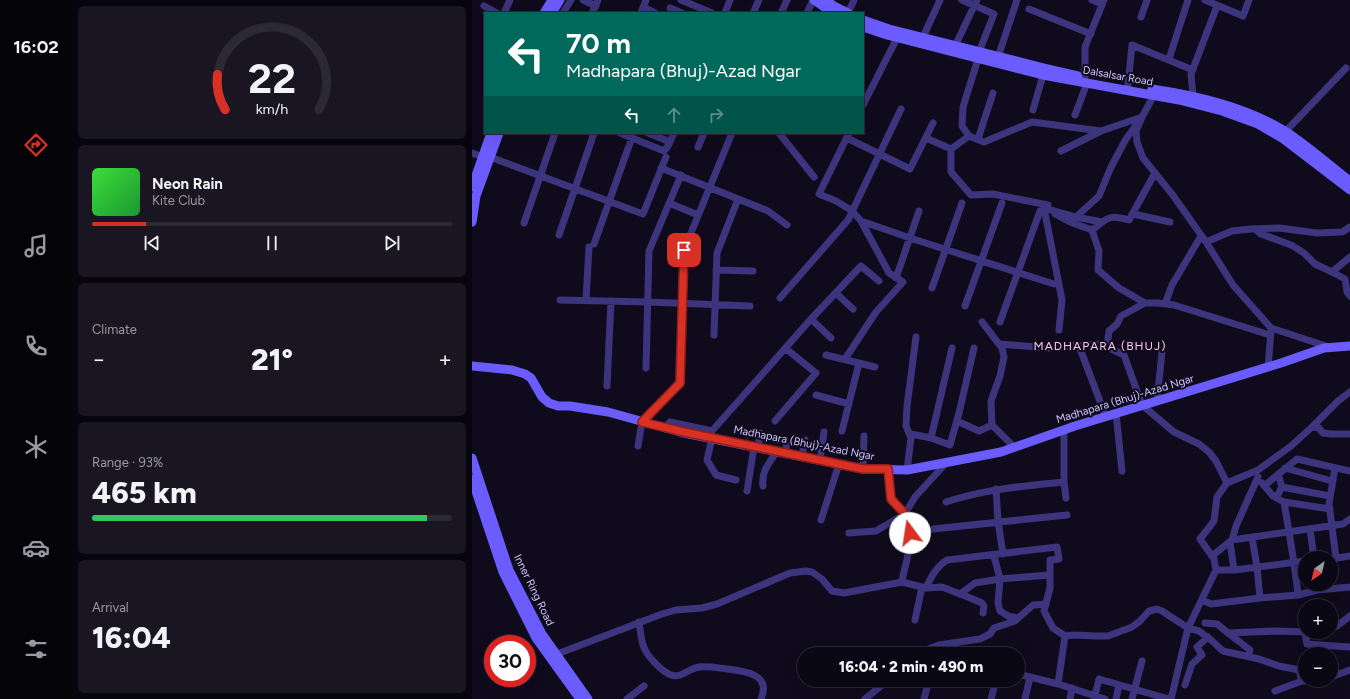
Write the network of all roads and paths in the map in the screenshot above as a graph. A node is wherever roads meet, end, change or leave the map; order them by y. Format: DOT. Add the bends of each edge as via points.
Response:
graph roads {
  1 [pos="510,0"];
  2 [pos="552,0"];
  3 [pos="560,0"];
  4 [pos="571,0"];
  5 [pos="583,0"];
  6 [pos="637,0"];
  7 [pos="681,0"];
  8 [pos="730,0"];
  9 [pos="759,0"];
  10 [pos="786,0"];
  11 [pos="813,0"];
  12 [pos="826,0"];
  13 [pos="940,0"];
  14 [pos="962,0"];
  15 [pos="1017,0"];
  16 [pos="1092,0"];
  17 [pos="1147,0"];
  18 [pos="1188,0"];
  19 [pos="1205,0"];
  20 [pos="1249,0"];
  21 [pos="851,1"];
  22 [pos="1103,2"];
  23 [pos="597,3"];
  24 [pos="976,3"];
  25 [pos="484,6"];
  26 [pos="644,6"];
  27 [pos="1217,6"];
  28 [pos="670,8"];
  29 [pos="1029,9"];
  30 [pos="495,12"];
  31 [pos="504,12"];
  32 [pos="545,12"];
  33 [pos="553,12"];
  34 [pos="564,12"];
  35 [pos="592,12"];
  36 [pos="653,12"];
  37 [pos="680,12"];
  38 [pos="710,12"];
  39 [pos="724,12"];
  40 [pos="753,12"];
  41 [pos="781,12"];
  42 [pos="807,12"];
  43 [pos="831,12"];
  44 [pos="846,12"];
  45 [pos="848,12"];
  46 [pos="1141,17"];
  47 [pos="864,20"];
  48 [pos="864,27"];
  49 [pos="1090,34"];
  50 [pos="897,38"];
  51 [pos="923,38"];
  52 [pos="955,46"];
  53 [pos="978,55"];
  54 [pos="998,57"];
  55 [pos="1169,59"];
  56 [pos="1346,68"];
  57 [pos="1193,70"];
  58 [pos="1043,75"];
  59 [pos="1086,80"];
  60 [pos="1128,85"];
  61 [pos="993,93"];
  62 [pos="1154,95"];
  63 [pos="1193,96"];
  64 [pos="864,103"];
  65 [pos="901,109"];
  66 [pos="1033,110"];
  67 [pos="1075,115"];
  68 [pos="1142,117"];
  69 [pos="933,123"];
  70 [pos="1101,131"];
  71 [pos="1285,132"];
  72 [pos="492,134"];
  73 [pos="498,134"];
  74 [pos="555,134"];
  75 [pos="594,134"];
  76 [pos="622,134"];
  77 [pos="650,134"];
  78 [pos="673,134"];
  79 [pos="704,134"];
  80 [pos="732,134"];
  81 [pos="780,134"];
  82 [pos="848,135"];
  83 [pos="969,136"];
  84 [pos="926,138"];
  85 [pos="978,139"];
  86 [pos="670,142"];
  87 [pos="630,143"];
  88 [pos="698,147"];
  89 [pos="951,149"];
  90 [pos="1061,151"];
  91 [pos="472,153"];
  92 [pos="879,154"];
  93 [pos="486,157"];
  94 [pos="666,157"];
  95 [pos="661,168"];
  96 [pos="1155,173"];
  97 [pos="541,176"];
  98 [pos="680,176"];
  99 [pos="814,177"];
  100 [pos="1350,181"];
  101 [pos="472,187"];
  102 [pos="709,187"];
  103 [pos="574,189"];
  104 [pos="1350,190"];
  105 [pos="738,200"];
  106 [pos="608,202"];
  107 [pos="1002,202"];
  108 [pos="669,203"];
  109 [pos="962,203"];
  110 [pos="1042,209"];
  111 [pos="851,210"];
  112 [pos="919,211"];
  113 [pos="1133,214"];
  114 [pos="698,215"];
  115 [pos="1076,217"];
  116 [pos="862,221"];
  117 [pos="472,222"];
  118 [pos="1102,222"];
  119 [pos="1170,222"];
  120 [pos="524,223"];
  121 [pos="787,225"];
  122 [pos="1350,227"];
  123 [pos="1254,228"];
  124 [pos="1092,230"];
  125 [pos="559,235"];
  126 [pos="910,238"];
  127 [pos="1204,239"];
  128 [pos="945,250"];
  129 [pos="1350,257"];
  130 [pos="981,261"];
  131 [pos="716,270"];
  132 [pos="753,271"];
  133 [pos="1017,272"];
  134 [pos="1332,272"];
  135 [pos="896,278"];
  136 [pos="879,281"];
  137 [pos="1054,284"];
  138 [pos="932,288"];
  139 [pos="836,293"];
  140 [pos="1350,296"];
  141 [pos="780,298"];
  142 [pos="560,300"];
  143 [pos="586,300"];
  144 [pos="611,301"];
  145 [pos="648,302"];
  146 [pos="1145,303"];
  147 [pos="683,304"];
  148 [pos="1165,304"];
  149 [pos="715,305"];
  150 [pos="750,306"];
  151 [pos="965,306"];
  152 [pos="853,308"];
  153 [pos="811,319"];
  154 [pos="982,322"];
  155 [pos="1000,322"];
  156 [pos="1059,330"];
  157 [pos="1271,332"];
  158 [pos="714,335"];
  159 [pos="916,337"];
  160 [pos="831,338"];
  161 [pos="999,344"];
  162 [pos="1079,346"];
  163 [pos="1350,346"];
  164 [pos="1107,347"];
  165 [pos="1331,347"];
  166 [pos="785,348"];
  167 [pos="952,348"];
  168 [pos="974,348"];
  169 [pos="1162,352"];
  170 [pos="826,355"];
  171 [pos="845,359"];
  172 [pos="859,363"];
  173 [pos="472,366"];
  174 [pos="875,367"];
  175 [pos="1268,367"];
  176 [pos="646,368"];
  177 [pos="607,386"];
  178 [pos="1350,392"];
  179 [pos="816,395"];
  180 [pos="1157,401"];
  181 [pos="848,404"];
  182 [pos="1142,406"];
  183 [pos="1116,413"];
  184 [pos="1106,417"];
  185 [pos="776,421"];
  186 [pos="957,421"];
  187 [pos="642,422"];
  188 [pos="992,425"];
  189 [pos="1312,427"];
  190 [pos="665,428"];
  191 [pos="1064,430"];
  192 [pos="842,431"];
  193 [pos="824,432"];
  194 [pos="760,433"];
  195 [pos="910,434"];
  196 [pos="1350,434"];
  197 [pos="864,436"];
  198 [pos="712,438"];
  199 [pos="931,438"];
  200 [pos="805,440"];
  201 [pos="787,443"];
  202 [pos="638,446"];
  203 [pos="756,447"];
  204 [pos="1014,447"];
  205 [pos="781,452"];
  206 [pos="802,456"];
  207 [pos="472,458"];
  208 [pos="820,460"];
  209 [pos="947,462"];
  210 [pos="838,464"];
  211 [pos="1285,468"];
  212 [pos="1334,468"];
  213 [pos="863,469"];
  214 [pos="888,469"];
  215 [pos="907,470"];
  216 [pos="1122,471"];
  217 [pos="1350,471"];
  218 [pos="1256,474"];
  219 [pos="1278,474"];
  220 [pos="472,479"];
  221 [pos="736,480"];
  222 [pos="1332,481"];
  223 [pos="1064,482"];
  224 [pos="1227,483"];
  225 [pos="763,486"];
  226 [pos="1264,486"];
  227 [pos="1282,487"];
  228 [pos="996,489"];
  229 [pos="747,491"];
  230 [pos="1330,496"];
  231 [pos="1066,498"];
  232 [pos="1276,498"];
  233 [pos="946,502"];
  234 [pos="1284,502"];
  235 [pos="1330,509"];
  236 [pos="905,514"];
  237 [pos="1067,515"];
  238 [pos="1350,519"];
  239 [pos="821,520"];
  240 [pos="998,521"];
  241 [pos="1332,526"];
  242 [pos="933,529"];
  243 [pos="1310,529"];
  244 [pos="1288,532"];
  245 [pos="849,533"];
  246 [pos="1252,537"];
  247 [pos="1231,541"];
  248 [pos="1313,551"];
  249 [pos="1334,551"];
  250 [pos="1003,554"];
  251 [pos="994,556"];
  252 [pos="1212,556"];
  253 [pos="1350,556"];
  254 [pos="1338,558"];
  255 [pos="1295,562"];
  256 [pos="1298,562"];
  257 [pos="1257,567"];
  258 [pos="1216,570"];
  259 [pos="1234,570"];
  260 [pos="1049,576"];
  261 [pos="1000,579"];
  262 [pos="902,582"];
  263 [pos="1338,587"];
  264 [pos="1350,587"];
  265 [pos="924,588"];
  266 [pos="1308,591"];
  267 [pos="960,594"];
  268 [pos="1298,595"];
  269 [pos="1260,598"];
  270 [pos="1202,600"];
  271 [pos="1046,604"];
  272 [pos="983,613"];
  273 [pos="1350,616"];
  274 [pos="1018,618"];
  275 [pos="915,620"];
  276 [pos="639,622"];
  277 [pos="1205,623"];
  278 [pos="1338,625"];
  279 [pos="1188,628"];
  280 [pos="1298,632"];
  281 [pos="1228,633"];
  282 [pos="1065,636"];
  283 [pos="1208,637"];
  284 [pos="1307,639"];
  285 [pos="934,647"];
  286 [pos="1349,647"];
  287 [pos="557,654"];
  288 [pos="1248,656"];
  289 [pos="1142,662"];
  290 [pos="1298,670"];
  291 [pos="1350,670"];
  292 [pos="1338,674"];
  293 [pos="1025,676"];
  294 [pos="1030,677"];
  295 [pos="1298,682"];
  296 [pos="1058,684"];
  297 [pos="1119,685"];
  298 [pos="1185,685"];
  299 [pos="644,686"];
  300 [pos="880,687"];
  301 [pos="927,687"];
  302 [pos="994,687"];
  303 [pos="1072,688"];
  304 [pos="1134,689"];
  305 [pos="1275,691"];
  306 [pos="1094,697"];
  307 [pos="1152,697"];
  308 [pos="580,699"];
  309 [pos="588,699"];
  310 [pos="627,699"];
  311 [pos="761,699"];
  312 [pos="865,699"];
  313 [pos="924,699"];
  314 [pos="991,699"];
  315 [pos="1025,699"];
  316 [pos="1070,699"];
  317 [pos="1105,699"];
  318 [pos="1116,699"];
  319 [pos="1132,699"];
  320 [pos="1170,699"];
  1 -- 31 [label="street"];
  2 -- 32 [label="street"];
  3 -- 33 [label="street"];
  4 -- 34 [label="street"];
  5 -- 23 [label="street"];
  6 -- 26 [label="street"];
  7 -- 38 [label="street"];
  8 -- 39 [label="street"];
  9 -- 40 [label="street"];
  10 -- 41 [label="street"];
  11 -- 42 [label="street"];
  11 -- 43 [label="street"];
  12 -- 44 [label="street"];
  13 -- 51 [label="street"];
  14 -- 24 [label="street"];
  15 -- 54 [label="street"];
  16 -- 22 [label="street"];
  17 -- 46 [label="street"];
  18 -- 55 [label="street"];
  19 -- 27 [label="street"];
  20 -- 27 [label="street" via="1243,16"];
  21 -- 45 [label="street"];
  22 -- 49 [label="street"];
  23 -- 35 [label="street"];
  24 -- 52 [label="street"];
  24 -- 53 [label="street" via="994,14"];
  25 -- 30 [label="street"];
  26 -- 36 [label="street"];
  27 -- 57 [label="street"];
  28 -- 37 [label="street"];
  29 -- 49 [label="street"];
  47 -- 51 [label="street, Dalsalsar Road"];
  48 -- 50 [label="street, Dalsalsar Road"];
  49 -- 59 [label="street" via="1085,47"];
  50 -- 53 [label="street, Dalsalsar Road"];
  50 -- 64 [label="street"];
  51 -- 52 [label="street, Dalsalsar Road"];
  52 -- 53 [label="street, Dalsalsar Road"];
  53 -- 54 [label="street, Dalsalsar Road"];
  53 -- 58 [label="street, Dalsalsar Road"];
  53 -- 83 [label="street" via="963,107 962,126"];
  54 -- 59 [label="street, Dalsalsar Road"];
  55 -- 57 [label="street"];
  55 -- 60 [label="street" via="1132,45"];
  56 -- 71 [label="street"];
  57 -- 63 [label="street"];
  58 -- 59 [label="street, Dalsalsar Road"];
  58 -- 66 [label="street"];
  59 -- 60 [label="street, Dalsalsar Road"];
  59 -- 62 [label="street, Dalsalsar Road"];
  59 -- 67 [label="street"];
  60 -- 63 [label="street, Dalsalsar Road"];
  61 -- 85 [label="street"];
  62 -- 68 [label="street"];
  62 -- 104 [label="street, Dalsalsar Road" via="1222,111 1258,124 1282,138"];
  63 -- 71 [label="street, Dalsalsar Road" via="1261,118"];
  65 -- 92 [label="street"];
  68 -- 70 [label="street"];
  68 -- 96 [label="street" via="1136,131 1137,142 1143,158"];
  68 -- 115 [label="street" via="1126,139 1099,196"];
  69 -- 84 [label="street"];
  70 -- 85 [label="street" via="1032,122 984,142"];
  70 -- 90 [label="street"];
  71 -- 100 [label="street, Dalsalsar Road"];
  72 -- 93 [label="street"];
  73 -- 93 [label="street"];
  74 -- 97 [label="street"];
  75 -- 103 [label="street"];
  76 -- 86 [label="street" via="664,151"];
  77 -- 86 [label="street"];
  78 -- 86 [label="street"];
  79 -- 88 [label="street"];
  80 -- 102 [label="street"];
  81 -- 99 [label="street"];
  82 -- 92 [label="street"];
  82 -- 111 [label="street" via="819,194"];
  83 -- 85 [label="street"];
  83 -- 89 [label="street"];
  84 -- 89 [label="street"];
  84 -- 92 [label="street" via="910,169"];
  87 -- 106 [label="street"];
  89 -- 110 [label="street" via="951,172 971,195 993,194 1048,205"];
  91 -- 93 [label="street"];
  92 -- 111 [label="street"];
  93 -- 97 [label="street"];
  93 -- 101 [label="street"];
  93 -- 117 [label="street"];
  94 -- 95 [label="street"];
  95 -- 98 [label="street"];
  95 -- 106 [label="street" via="643,214"];
  96 -- 113 [label="street"];
  96 -- 127 [label="street"];
  97 -- 103 [label="street"];
  97 -- 120 [label="street"];
  98 -- 102 [label="street"];
  98 -- 108 [label="street"];
  102 -- 105 [label="street"];
  102 -- 114 [label="street"];
  103 -- 106 [label="street"];
  103 -- 125 [label="street"];
  105 -- 121 [label="street" via="768,211"];
  105 -- 131 [label="street" via="717,253"];
  106 -- 143 [label="street" via="591,246"];
  107 -- 130 [label="street"];
  108 -- 114 [label="street"];
  108 -- 145 [label="street" via="649,251"];
  109 -- 128 [label="street"];
  110 -- 115 [label="street"];
  110 -- 124 [label="street"];
  110 -- 133 [label="street"];
  110 -- 156 [label="street" via="1062,300"];
  111 -- 116 [label="street"];
  111 -- 141 [label="street" via="848,220"];
  112 -- 126 [label="street"];
  113 -- 118 [label="street" via="1129,220 1108,217"];
  113 -- 119 [label="street"];
  114 -- 147 [label="street" via="684,250"];
  115 -- 118 [label="street"];
  116 -- 126 [label="street"];
  116 -- 135 [label="street" via="889,273"];
  118 -- 124 [label="street"];
  122 -- 123 [label="street" via="1342,232 1318,233"];
  123 -- 127 [label="street"];
  123 -- 134 [label="street" via="1262,234 1291,245 1315,264"];
  124 -- 146 [label="street" via="1099,251 1098,270 1119,288"];
  126 -- 128 [label="street"];
  126 -- 135 [label="street"];
  127 -- 148 [label="street" via="1172,285"];
  127 -- 157 [label="street" via="1233,285"];
  128 -- 130 [label="street"];
  128 -- 138 [label="street"];
  129 -- 134 [label="street"];
  130 -- 133 [label="street"];
  130 -- 151 [label="street"];
  131 -- 132 [label="street"];
  131 -- 149 [label="street"];
  133 -- 137 [label="street"];
  133 -- 155 [label="street"];
  134 -- 140 [label="street" via="1345,279"];
  135 -- 171 [label="street" via="903,282 876,312"];
  136 -- 139 [label="street" via="861,266"];
  139 -- 152 [label="street"];
  139 -- 153 [label="street"];
  142 -- 143 [label="street"];
  143 -- 144 [label="street"];
  144 -- 145 [label="street"];
  144 -- 177 [label="street"];
  145 -- 147 [label="street"];
  145 -- 176 [label="street"];
  146 -- 148 [label="street"];
  146 -- 164 [label="street" via="1121,316 1109,331"];
  147 -- 149 [label="street"];
  147 -- 187 [label="street" via="680,383"];
  148 -- 157 [label="street"];
  149 -- 150 [label="street"];
  149 -- 158 [label="street"];
  153 -- 160 [label="street"];
  153 -- 166 [label="street"];
  154 -- 161 [label="street"];
  157 -- 165 [label="street"];
  157 -- 175 [label="street"];
  159 -- 195 [label="street" via="906,420"];
  161 -- 162 [label="street" via="1049,348"];
  161 -- 188 [label="street" via="1004,357 992,401"];
  162 -- 164 [label="street" via="1100,344"];
  162 -- 184 [label="street"];
  163 -- 165 [label="street, Madhapara (Bhuj)-Azad Ngar"];
  164 -- 182 [label="street" via="1124,355"];
  165 -- 175 [label="street, Madhapara (Bhuj)-Azad Ngar"];
  166 -- 185 [label="street" via="816,373"];
  166 -- 190 [label="street" via="712,431 670,422"];
  167 -- 199 [label="street"];
  168 -- 186 [label="street"];
  169 -- 180 [label="street"];
  170 -- 171 [label="street"];
  171 -- 172 [label="street"];
  172 -- 174 [label="street"];
  172 -- 181 [label="street"];
  173 -- 187 [label="street, Madhapara (Bhuj)-Azad Ngar" via="512,370 525,374 542,397 558,406 600,411"];
  175 -- 180 [label="street, Madhapara (Bhuj)-Azad Ngar"];
  178 -- 189 [label="street"];
  179 -- 181 [label="street"];
  180 -- 182 [label="street, Madhapara (Bhuj)-Azad Ngar"];
  181 -- 192 [label="street"];
  182 -- 183 [label="street, Madhapara (Bhuj)-Azad Ngar"];
  182 -- 224 [label="street" via="1174,432 1209,452"];
  183 -- 184 [label="street, Madhapara (Bhuj)-Azad Ngar"];
  183 -- 216 [label="street"];
  184 -- 191 [label="street, Madhapara (Bhuj)-Azad Ngar"];
  186 -- 188 [label="street" via="979,431"];
  186 -- 199 [label="street" via="950,445"];
  187 -- 190 [label="street, Madhapara (Bhuj)-Azad Ngar"];
  187 -- 202 [label="street"];
  188 -- 204 [label="street"];
  189 -- 196 [label="street" via="1319,428 1323,433"];
  189 -- 218 [label="street"];
  190 -- 198 [label="street, Madhapara (Bhuj)-Azad Ngar"];
  191 -- 204 [label="street, Madhapara (Bhuj)-Azad Ngar"];
  191 -- 223 [label="street"];
  193 -- 208 [label="street"];
  194 -- 203 [label="street"];
  195 -- 199 [label="street"];
  195 -- 215 [label="street"];
  197 -- 213 [label="street"];
  198 -- 203 [label="street, Madhapara (Bhuj)-Azad Ngar"];
  198 -- 221 [label="street" via="707,460 716,474"];
  200 -- 206 [label="street"];
  201 -- 205 [label="street"];
  203 -- 205 [label="street, Madhapara (Bhuj)-Azad Ngar"];
  203 -- 229 [label="street"];
  204 -- 209 [label="street, Madhapara (Bhuj)-Azad Ngar" via="1001,452"];
  205 -- 206 [label="street, Madhapara (Bhuj)-Azad Ngar"];
  205 -- 225 [label="street" via="764,470"];
  206 -- 208 [label="street, Madhapara (Bhuj)-Azad Ngar"];
  207 -- 287 [label="street, Inner Ring Road" via="509,570 542,634"];
  208 -- 210 [label="street, Madhapara (Bhuj)-Azad Ngar"];
  209 -- 215 [label="street, Madhapara (Bhuj)-Azad Ngar"];
  209 -- 236 [label="street" via="915,497"];
  210 -- 213 [label="street, Madhapara (Bhuj)-Azad Ngar"];
  210 -- 239 [label="street"];
  211 -- 212 [label="street" via="1297,459"];
  211 -- 219 [label="street"];
  211 -- 222 [label="street"];
  212 -- 217 [label="street"];
  212 -- 222 [label="street"];
  213 -- 214 [label="street, Madhapara (Bhuj)-Azad Ngar"];
  214 -- 215 [label="street, Madhapara (Bhuj)-Azad Ngar"];
  214 -- 236 [label="street" via="891,499"];
  218 -- 224 [label="street"];
  218 -- 226 [label="street"];
  218 -- 247 [label="street"];
  219 -- 226 [label="street"];
  219 -- 227 [label="street"];
  220 -- 308 [label="street, Inner Ring Road" via="503,572 536,638"];
  222 -- 230 [label="street"];
  223 -- 228 [label="street"];
  223 -- 231 [label="street"];
  224 -- 252 [label="street" via="1217,497 1214,520 1200,539"];
  226 -- 232 [label="street"];
  227 -- 230 [label="street"];
  227 -- 232 [label="street"];
  228 -- 233 [label="street"];
  228 -- 240 [label="street"];
  230 -- 235 [label="street"];
  232 -- 234 [label="street"];
  234 -- 235 [label="street"];
  234 -- 244 [label="street"];
  235 -- 241 [label="street"];
  236 -- 245 [label="street" via="876,531"];
  236 -- 262 [label="street" via="910,533"];
  237 -- 240 [label="street"];
  238 -- 241 [label="street" via="1343,524"];
  240 -- 242 [label="street"];
  240 -- 250 [label="street"];
  241 -- 243 [label="street"];
  241 -- 249 [label="street"];
  243 -- 244 [label="street"];
  243 -- 248 [label="street"];
  244 -- 246 [label="street"];
  244 -- 255 [label="street"];
  246 -- 247 [label="street"];
  246 -- 257 [label="street"];
  247 -- 252 [label="street"];
  247 -- 259 [label="street"];
  250 -- 251 [label="street"];
  250 -- 260 [label="street" via="1057,547 1059,559 1050,560"];
  251 -- 261 [label="street"];
  251 -- 265 [label="street" via="947,560 936,569"];
  252 -- 258 [label="street"];
  253 -- 254 [label="street"];
  255 -- 256 [label="street"];
  255 -- 257 [label="street"];
  255 -- 268 [label="street"];
  257 -- 259 [label="street"];
  257 -- 269 [label="street"];
  258 -- 259 [label="street"];
  258 -- 270 [label="street"];
  260 -- 261 [label="street"];
  260 -- 271 [label="street" via="1050,588"];
  261 -- 267 [label="street" via="976,583"];
  261 -- 274 [label="street" via="1000,611"];
  262 -- 265 [label="street"];
  262 -- 276 [label="street" via="844,593 832,591 812,572 800,571 717,604 676,610"];
  263 -- 264 [label="street"];
  265 -- 267 [label="street" via="942,587"];
  265 -- 275 [label="street"];
  266 -- 268 [label="street"];
  267 -- 272 [label="street" via="982,603"];
  268 -- 269 [label="street"];
  269 -- 270 [label="street" via="1211,604"];
  270 -- 279 [label="street"];
  271 -- 274 [label="street" via="1033,605"];
  271 -- 282 [label="street" via="1044,611 1053,628"];
  273 -- 278 [label="street"];
  274 -- 285 [label="street" via="994,628 990,634 980,639"];
  276 -- 287 [label="street"];
  276 -- 311 [label="street" via="644,651 662,670 674,676 707,666 746,671 760,679 763,685"];
  277 -- 281 [label="street" via="1217,624"];
  279 -- 282 [label="street" via="1162,611 1153,609 1132,627 1108,636"];
  279 -- 283 [label="street"];
  279 -- 320 [label="street"];
  280 -- 281 [label="street"];
  281 -- 288 [label="street" via="1250,650"];
  282 -- 296 [label="street"];
  283 -- 288 [label="street" via="1223,651"];
  283 -- 298 [label="street" via="1197,647 1202,655 1192,664"];
  284 -- 286 [label="street" via="1307,644"];
  287 -- 309 [label="street, Inner Ring Road"];
  288 -- 290 [label="street"];
  289 -- 304 [label="street"];
  291 -- 292 [label="street"];
  293 -- 294 [label="street"];
  294 -- 296 [label="street"];
  294 -- 315 [label="street"];
  295 -- 305 [label="street"];
  296 -- 303 [label="street"];
  297 -- 304 [label="street"];
  297 -- 306 [label="street" via="1099,679"];
  297 -- 318 [label="street"];
  299 -- 310 [label="street"];
  300 -- 312 [label="street"];
  301 -- 313 [label="street"];
  302 -- 314 [label="street"];
  303 -- 306 [label="street"];
  303 -- 316 [label="street"];
  304 -- 307 [label="street"];
  304 -- 319 [label="street"];
  306 -- 317 [label="street"];
  307 -- 320 [label="street"];
}
